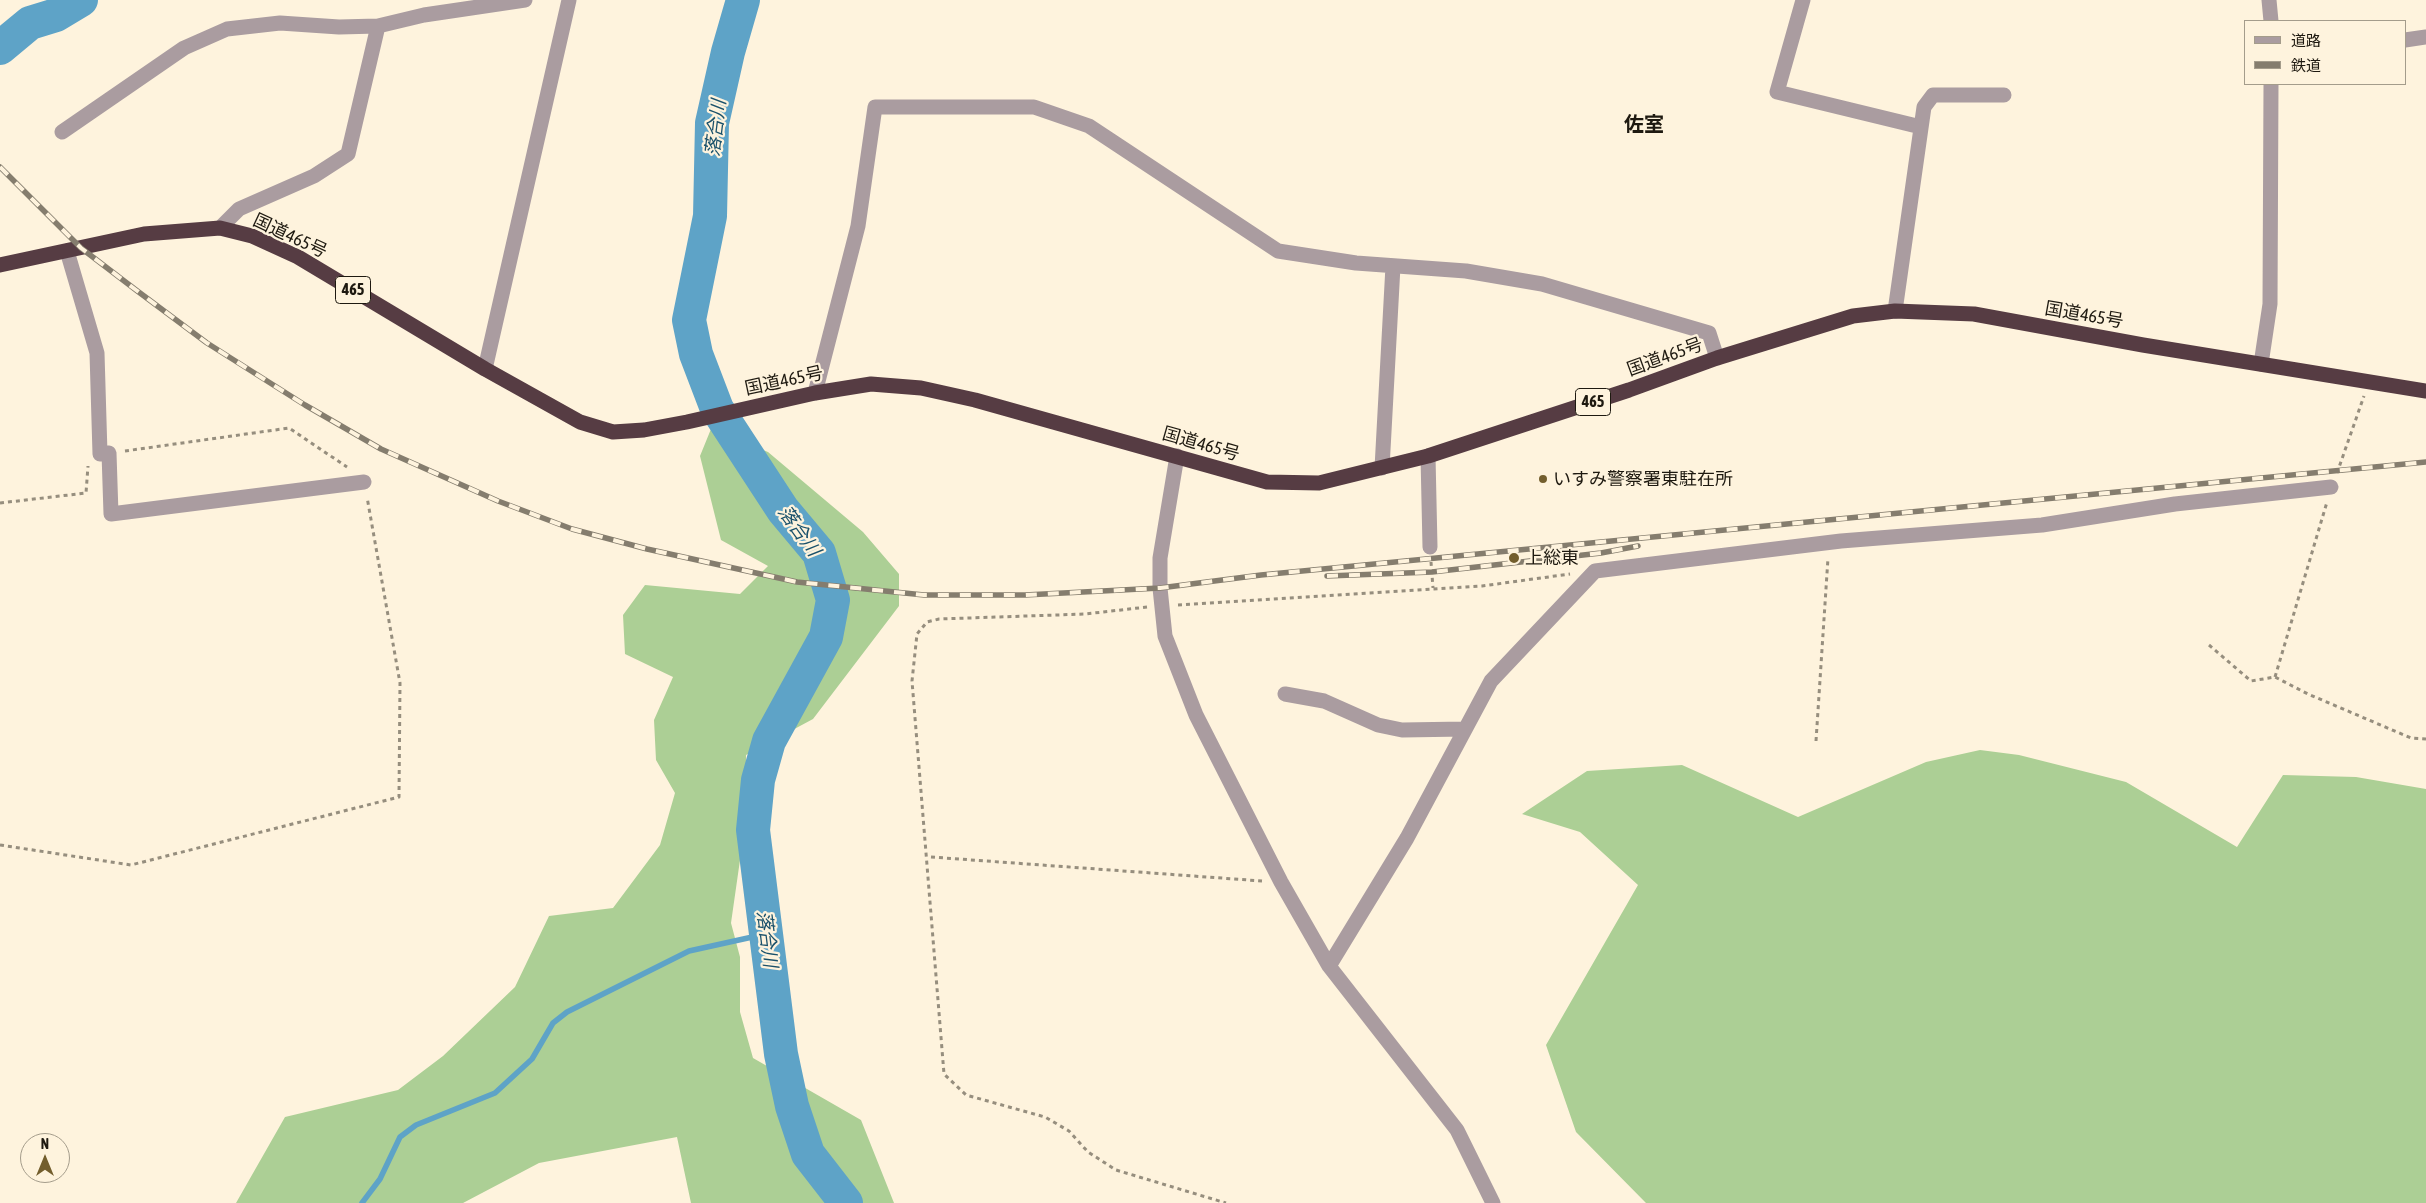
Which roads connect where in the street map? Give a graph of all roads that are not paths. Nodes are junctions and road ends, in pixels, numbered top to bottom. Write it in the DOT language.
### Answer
graph roads {
  1 [pos="525,0"];
  2 [pos="569,0"];
  3 [pos="1803,0"];
  4 [pos="2268,0"];
  5 [pos="2272,20"];
  6 [pos="378,26"];
  7 [pos="2426,37"];
  8 [pos="2406,40"];
  9 [pos="2271,85"];
  10 [pos="2004,95"];
  11 [pos="1921,127"];
  12 [pos="62,132"];
  13 [pos="220,228"];
  14 [pos="67,251"];
  15 [pos="0,264"];
  16 [pos="1393,266"];
  17 [pos="1895,311"];
  18 [pos="1717,358"];
  19 [pos="2261,364"];
  20 [pos="484,369"];
  21 [pos="2426,391"];
  22 [pos="815,393"];
  23 [pos="1177,456"];
  24 [pos="1428,456"];
  25 [pos="1382,468"];
  26 [pos="364,482"];
  27 [pos="2331,487"];
  28 [pos="1430,547"];
  29 [pos="1285,694"];
  30 [pos="1465,729"];
  31 [pos="1329,966"];
  32 [pos="1493,1203"];
  1 -- 6 [label="street"];
  2 -- 20 [label="street"];
  3 -- 11 [label="street"];
  4 -- 5 [label="street"];
  6 -- 12 [label="street"];
  6 -- 13 [label="street"];
  7 -- 8 [label="street"];
  9 -- 19 [label="street"];
  10 -- 11 [label="street"];
  11 -- 17 [label="street"];
  13 -- 14 [label="highway, 国道465号 / 465"];
  13 -- 20 [label="highway, 国道465号 / 465"];
  14 -- 15 [label="highway, 国道465号 / 465"];
  14 -- 26 [label="street"];
  16 -- 18 [label="street"];
  16 -- 22 [label="street"];
  16 -- 25 [label="street"];
  17 -- 18 [label="highway, 国道465号 / 465"];
  17 -- 19 [label="highway, 国道465号 / 465"];
  18 -- 24 [label="highway, 国道465号 / 465"];
  19 -- 21 [label="highway, 国道465号 / 465"];
  20 -- 22 [label="highway, 国道465号 / 465"];
  22 -- 23 [label="highway, 国道465号 / 465"];
  23 -- 25 [label="highway, 国道465号 / 465"];
  23 -- 31 [label="street"];
  24 -- 25 [label="highway, 国道465号 / 465"];
  24 -- 28 [label="street"];
  27 -- 30 [label="street"];
  29 -- 30 [label="street"];
  30 -- 31 [label="street"];
  31 -- 32 [label="street"];
}
